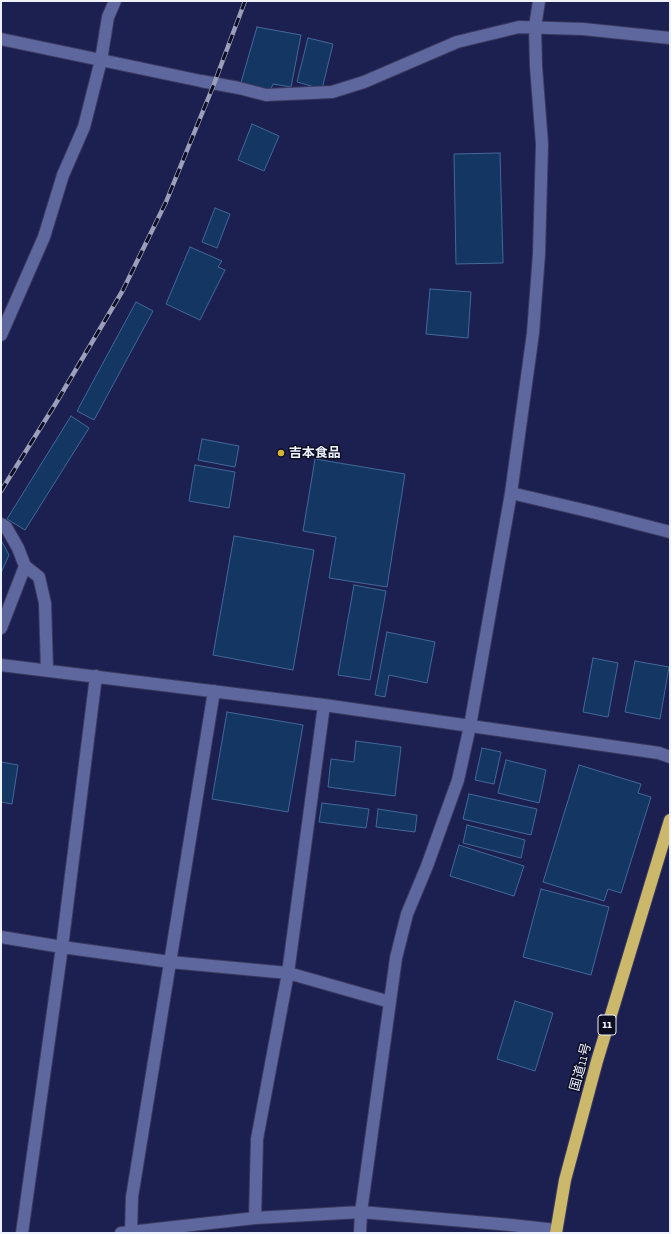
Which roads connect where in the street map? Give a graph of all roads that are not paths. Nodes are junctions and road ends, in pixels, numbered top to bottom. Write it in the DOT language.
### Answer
graph roads {
  1 [pos="116,1"];
  2 [pos="539,1"];
  3 [pos="535,27"];
  4 [pos="670,38"];
  5 [pos="1,39"];
  6 [pos="101,60"];
  7 [pos="1,335"];
  8 [pos="511,493"];
  9 [pos="1,524"];
  10 [pos="670,532"];
  11 [pos="25,566"];
  12 [pos="1,628"];
  13 [pos="1,665"];
  14 [pos="46,670"];
  15 [pos="96,676"];
  16 [pos="214,692"];
  17 [pos="324,705"];
  18 [pos="470,726"];
  19 [pos="670,757"];
  20 [pos="670,820"];
  21 [pos="665,851"];
  22 [pos="1,937"];
  23 [pos="62,948"];
  24 [pos="170,962"];
  25 [pos="288,973"];
  26 [pos="390,1002"];
  27 [pos="361,1212"];
  28 [pos="255,1218"];
  29 [pos="556,1231"];
  30 [pos="22,1233"];
  31 [pos="126,1233"];
  32 [pos="360,1233"];
  1 -- 6 [label="street"];
  2 -- 3 [label="street"];
  3 -- 4 [label="street"];
  3 -- 6 [label="street"];
  3 -- 8 [label="street"];
  5 -- 6 [label="street"];
  6 -- 7 [label="street"];
  8 -- 10 [label="street"];
  8 -- 18 [label="street"];
  9 -- 11 [label="street"];
  11 -- 12 [label="street"];
  11 -- 14 [label="street"];
  13 -- 14 [label="street"];
  14 -- 15 [label="street"];
  15 -- 16 [label="street"];
  15 -- 23 [label="street"];
  16 -- 17 [label="street"];
  16 -- 24 [label="street"];
  17 -- 18 [label="street"];
  17 -- 25 [label="street"];
  18 -- 19 [label="street"];
  18 -- 26 [label="street"];
  20 -- 21 [label="highway, 国道11号 / 11"];
  21 -- 29 [label="highway, 国道11号 / 11"];
  22 -- 23 [label="street"];
  23 -- 24 [label="street"];
  23 -- 30 [label="street"];
  24 -- 25 [label="street"];
  24 -- 31 [label="street"];
  25 -- 26 [label="street"];
  25 -- 28 [label="street"];
  26 -- 27 [label="street"];
  27 -- 28 [label="street"];
  27 -- 29 [label="street"];
  27 -- 32 [label="street"];
  28 -- 31 [label="street"];
}
